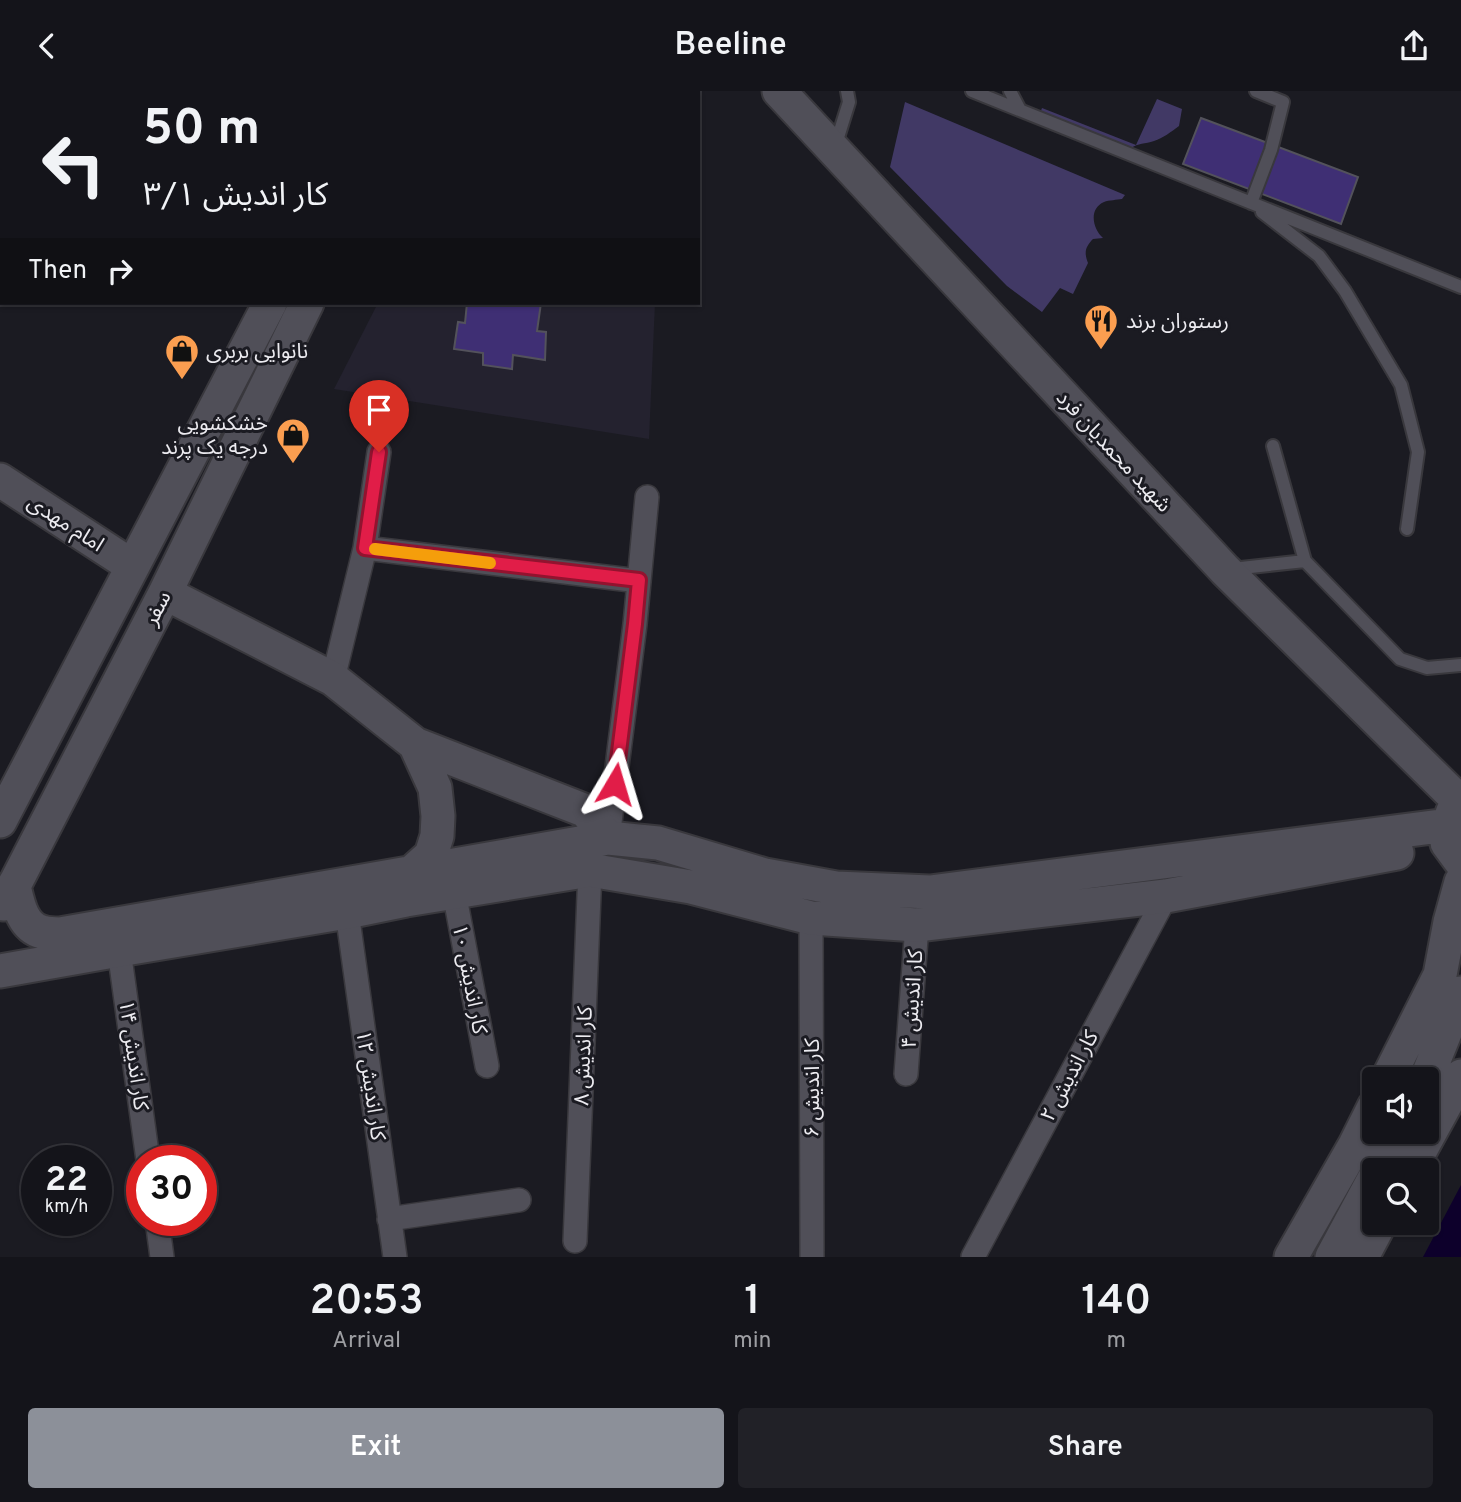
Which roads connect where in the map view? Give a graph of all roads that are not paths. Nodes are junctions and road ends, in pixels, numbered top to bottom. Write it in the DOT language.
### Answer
graph roads {
  1 [pos="779,91"];
  2 [pos="848,91"];
  3 [pos="972,91"];
  4 [pos="1010,91"];
  5 [pos="1256,91"];
  6 [pos="1020,110"];
  7 [pos="834,150"];
  8 [pos="1251,203"];
  9 [pos="1461,287"];
  10 [pos="269,305"];
  11 [pos="306,305"];
  12 [pos="1273,446"];
  13 [pos="379,452"];
  14 [pos="0,480"];
  15 [pos="647,497"];
  16 [pos="1407,529"];
  17 [pos="365,548"];
  18 [pos="1306,561"];
  19 [pos="132,566"];
  20 [pos="1225,570"];
  21 [pos="639,580"];
  22 [pos="165,593"];
  23 [pos="1461,665"];
  24 [pos="333,679"];
  25 [pos="415,744"];
  26 [pos="0,821"];
  27 [pos="1455,826"];
  28 [pos="608,838"];
  29 [pos="590,870"];
  30 [pos="411,873"];
  31 [pos="1461,882"];
  32 [pos="454,892"];
  33 [pos="1166,896"];
  34 [pos="7,897"];
  35 [pos="347,912"];
  36 [pos="811,918"];
  37 [pos="917,925"];
  38 [pos="118,950"];
  39 [pos="0,971"];
  40 [pos="1461,993"];
  41 [pos="487,1066"];
  42 [pos="1394,1067"];
  43 [pos="1431,1067"];
  44 [pos="906,1074"];
  45 [pos="1461,1076"];
  46 [pos="1362,1131"];
  47 [pos="146,1145"];
  48 [pos="1416,1158"];
  49 [pos="519,1200"];
  50 [pos="1362,1201"];
  51 [pos="389,1219"];
  52 [pos="1374,1235"];
  53 [pos="159,1236"];
  54 [pos="576,1241"];
  55 [pos="162,1257"];
  56 [pos="395,1257"];
  57 [pos="812,1257"];
  58 [pos="973,1257"];
  59 [pos="1291,1257"];
  60 [pos="1332,1257"];
  61 [pos="1362,1257"];
  1 -- 7 [label="street, شهید محمدیان فرد"];
  2 -- 7 [label="lane"];
  3 -- 6 [label="lane"];
  4 -- 6 [label="lane"];
  5 -- 8 [label="lane"];
  6 -- 8 [label="lane"];
  7 -- 20 [label="street, شهید محمدیان فرد"];
  8 -- 9 [label="lane"];
  8 -- 16 [label="lane"];
  10 -- 19 [label="street, سفر"];
  11 -- 22 [label="street, سفر"];
  12 -- 18 [label="lane"];
  13 -- 17 [label="street"];
  14 -- 19 [label="street, امام مهدی"];
  15 -- 21 [label="street"];
  17 -- 21 [label="street"];
  17 -- 24 [label="street"];
  18 -- 20 [label="lane"];
  18 -- 23 [label="lane"];
  19 -- 26 [label="street, سفر"];
  20 -- 27 [label="street, شهید محمدیان فرد"];
  21 -- 28 [label="street"];
  22 -- 24 [label="street"];
  22 -- 34 [label="street, سفر"];
  24 -- 25 [label="street"];
  25 -- 28 [label="street"];
  25 -- 30 [label="street"];
  27 -- 28 [label="street"];
  27 -- 33 [label="street"];
  28 -- 30 [label="street"];
  29 -- 32 [label="street"];
  29 -- 36 [label="street"];
  29 -- 54 [label="street, ۸ کار اندیش"];
  30 -- 34 [label="street"];
  31 -- 42 [label="street"];
  32 -- 35 [label="street"];
  32 -- 41 [label="street, ۱۰ کار اندیش"];
  33 -- 37 [label="street"];
  33 -- 58 [label="street, ۲ کار اندیش"];
  35 -- 38 [label="street"];
  35 -- 51 [label="street, ۱۲ کار اندیش"];
  36 -- 37 [label="street"];
  36 -- 57 [label="street, ۶ کار اندیش"];
  37 -- 44 [label="street, ۴ کار اندیش"];
  38 -- 39 [label="street"];
  38 -- 47 [label="street, ۱۴ کار اندیش"];
  40 -- 43 [label="street"];
  45 -- 48 [label="street"];
  46 -- 59 [label="street"];
  49 -- 51 [label="street"];
  50 -- 60 [label="street"];
  51 -- 56 [label="street, ۱۲ کار اندیش"];
  52 -- 61 [label="street"];
  53 -- 55 [label="street"];
}
